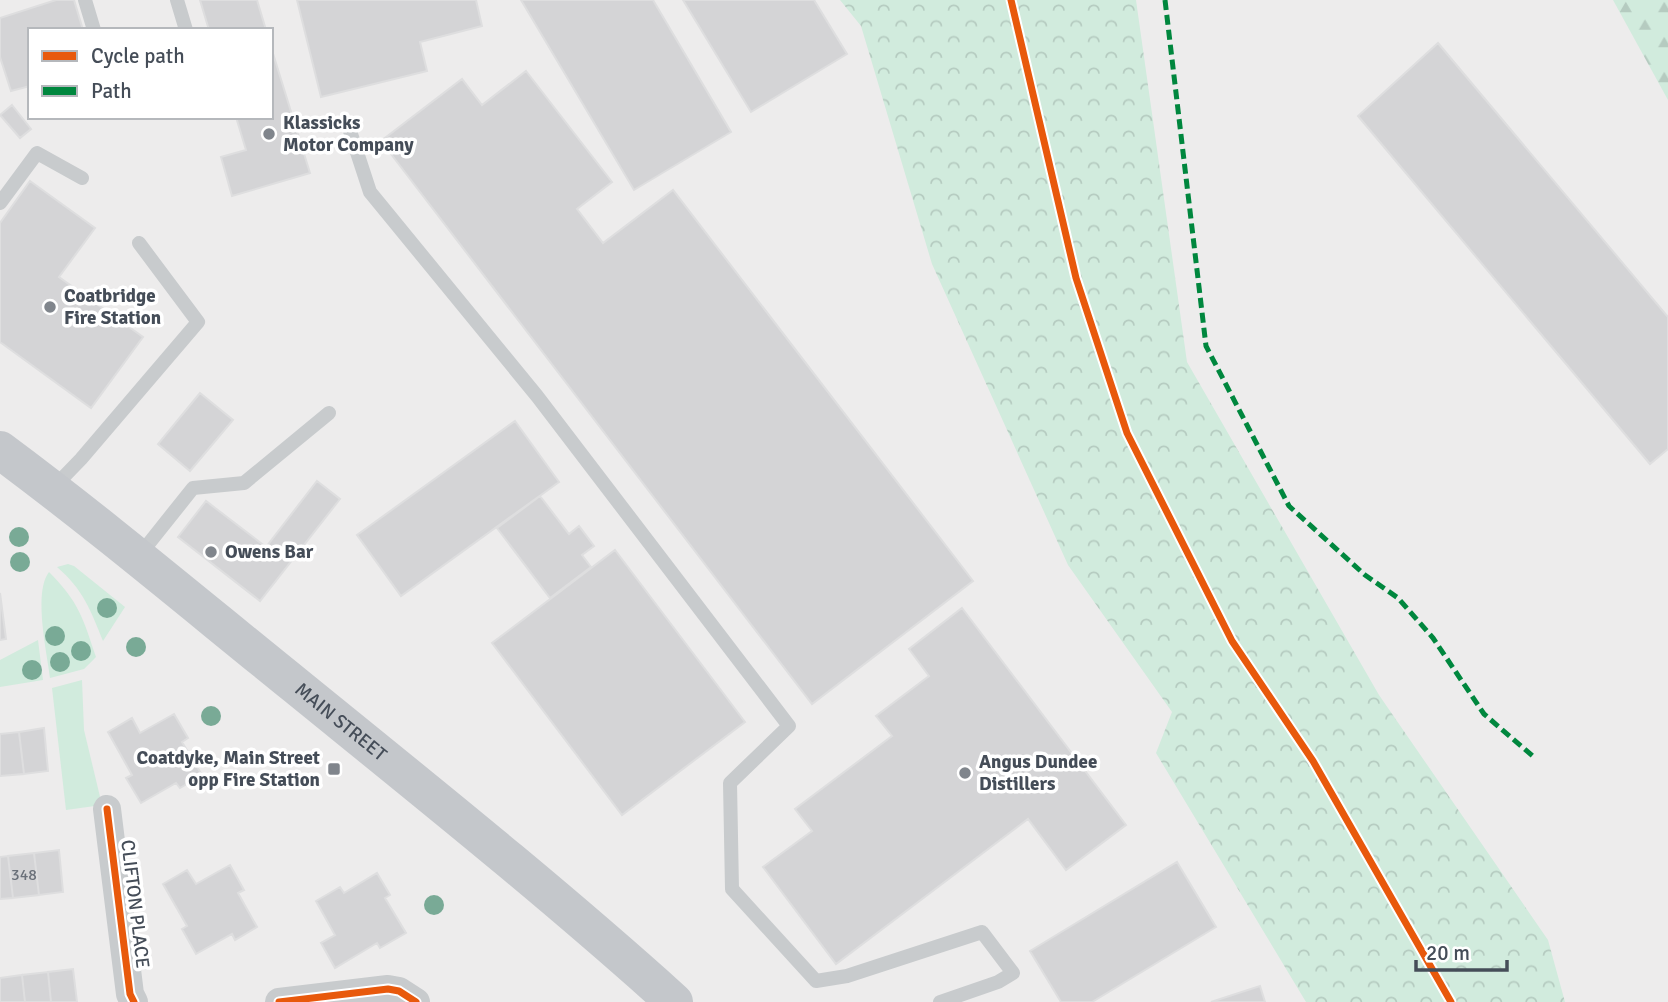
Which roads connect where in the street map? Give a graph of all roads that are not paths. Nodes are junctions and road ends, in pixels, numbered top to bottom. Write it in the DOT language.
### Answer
graph roads {
  1 [pos="85,0"];
  2 [pos="177,0"];
  3 [pos="93,28"];
  4 [pos="185,28"];
  5 [pos="350,131"];
  6 [pos="82,178"];
  7 [pos="0,203"];
  8 [pos="139,243"];
  9 [pos="329,413"];
  10 [pos="0,450"];
  11 [pos="51,490"];
  12 [pos="138,557"];
  13 [pos="107,809"];
  14 [pos="134,1002"];
  15 [pos="279,1002"];
  16 [pos="416,1002"];
  17 [pos="674,1002"];
  18 [pos="940,1002"];
  1 -- 3 [label="lane"];
  2 -- 4 [label="lane"];
  5 -- 18 [label="lane"];
  6 -- 7 [label="lane"];
  8 -- 11 [label="lane"];
  9 -- 12 [label="lane"];
  10 -- 11 [label="main road, MAIN STREET"];
  11 -- 12 [label="main road, MAIN STREET"];
  12 -- 17 [label="main road, MAIN STREET"];
  13 -- 14 [label="street, CLIFTON PLACE"];
  15 -- 16 [label="street"];
}
